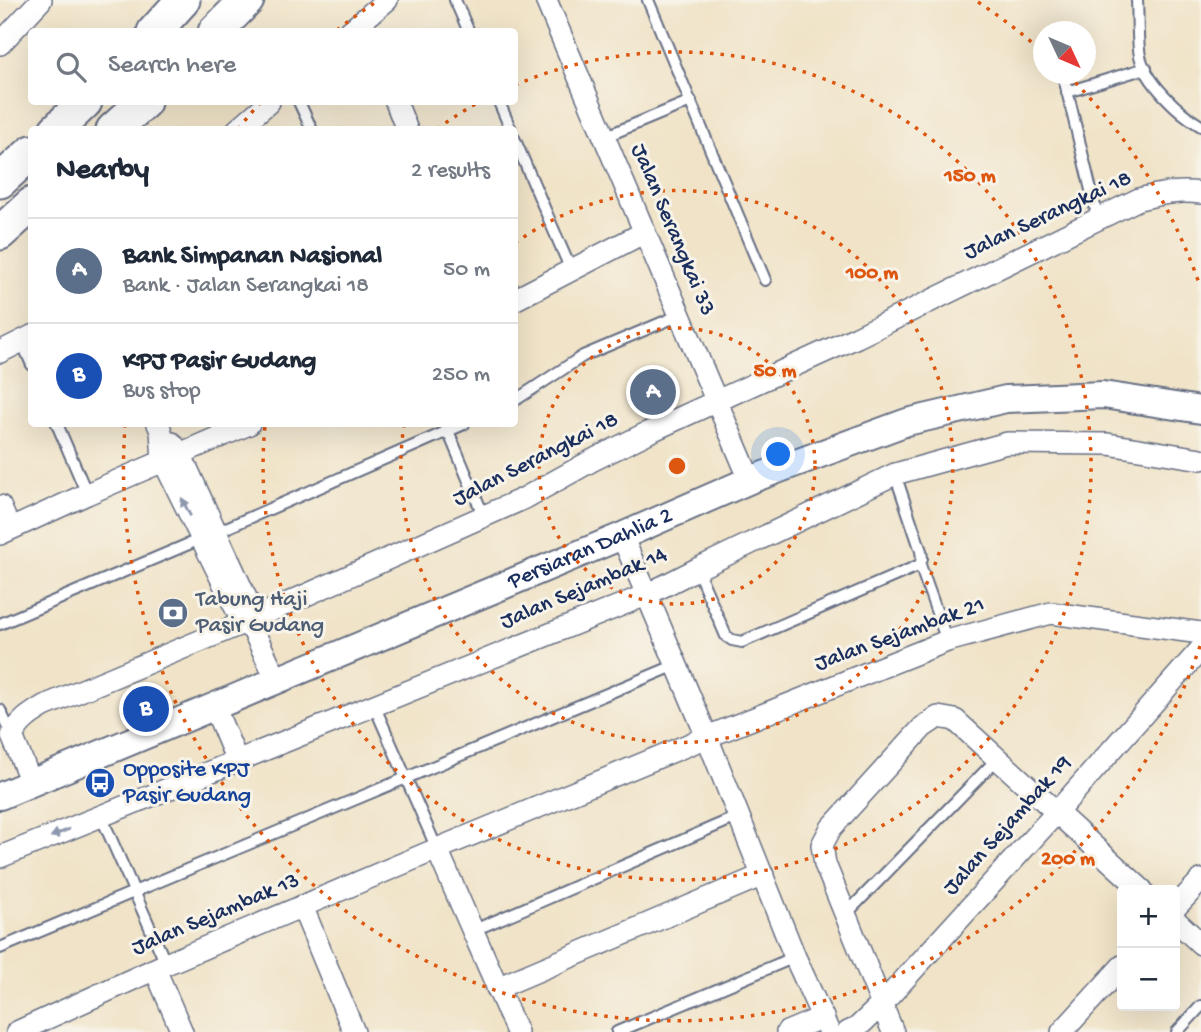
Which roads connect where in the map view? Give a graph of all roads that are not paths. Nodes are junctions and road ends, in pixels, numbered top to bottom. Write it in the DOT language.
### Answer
graph roads {
  1 [pos="41,0"];
  2 [pos="183,0"];
  3 [pos="247,0"];
  4 [pos="387,0"];
  5 [pos="455,0"];
  6 [pos="546,0"];
  7 [pos="648,0"];
  8 [pos="1137,0"];
  9 [pos="158,28"];
  10 [pos="219,28"];
  11 [pos="359,28"];
  12 [pos="467,28"];
  13 [pos="0,44"];
  14 [pos="1146,68"];
  15 [pos="1065,84"];
  16 [pos="1067,92"];
  17 [pos="691,102"];
  18 [pos="82,105"];
  19 [pos="141,105"];
  20 [pos="266,105"];
  21 [pos="300,105"];
  22 [pos="397,105"];
  23 [pos="500,105"];
  24 [pos="60,126"];
  25 [pos="117,126"];
  26 [pos="242,126"];
  27 [pos="310,126"];
  28 [pos="405,126"];
  29 [pos="509,126"];
  30 [pos="1201,126"];
  31 [pos="604,137"];
  32 [pos="518,147"];
  33 [pos="28,156"];
  34 [pos="0,181"];
  35 [pos="1201,193"];
  36 [pos="28,208"];
  37 [pos="1098,219"];
  38 [pos="645,232"];
  39 [pos="0,233"];
  40 [pos="571,270"];
  41 [pos="765,280"];
  42 [pos="518,298"];
  43 [pos="680,315"];
  44 [pos="27,339"];
  45 [pos="0,352"];
  46 [pos="518,398"];
  47 [pos="716,401"];
  48 [pos="1201,410"];
  49 [pos="58,427"];
  50 [pos="159,427"];
  51 [pos="239,427"];
  52 [pos="447,427"];
  53 [pos="172,456"];
  54 [pos="1201,459"];
  55 [pos="895,474"];
  56 [pos="750,480"];
  57 [pos="87,494"];
  58 [pos="0,506"];
  59 [pos="484,517"];
  60 [pos="5,531"];
  61 [pos="209,535"];
  62 [pos="622,536"];
  63 [pos="920,565"];
  64 [pos="696,569"];
  65 [pos="646,594"];
  66 [pos="0,624"];
  67 [pos="251,624"];
  68 [pos="1201,633"];
  69 [pos="947,641"];
  70 [pos="1201,649"];
  71 [pos="676,665"];
  72 [pos="277,680"];
  73 [pos="374,705"];
  74 [pos="214,706"];
  75 [pos="0,710"];
  76 [pos="12,736"];
  77 [pos="707,737"];
  78 [pos="997,759"];
  79 [pos="237,761"];
  80 [pos="406,778"];
  81 [pos="31,782"];
  82 [pos="0,796"];
  83 [pos="1056,813"];
  84 [pos="101,816"];
  85 [pos="739,816"];
  86 [pos="437,849"];
  87 [pos="0,857"];
  88 [pos="763,875"];
  89 [pos="1201,880"];
  90 [pos="1136,885"];
  91 [pos="135,892"];
  92 [pos="1180,903"];
  93 [pos="302,906"];
  94 [pos="846,914"];
  95 [pos="1180,925"];
  96 [pos="472,931"];
  97 [pos="1201,944"];
  98 [pos="0,948"];
  99 [pos="795,957"];
  100 [pos="160,967"];
  101 [pos="1117,971"];
  102 [pos="497,988"];
  103 [pos="882,1004"];
  104 [pos="1201,1006"];
  105 [pos="826,1025"];
  106 [pos="19,1032"];
  107 [pos="182,1032"];
  108 [pos="354,1032"];
  109 [pos="517,1032"];
  110 [pos="617,1032"];
  111 [pos="787,1032"];
  112 [pos="848,1032"];
  113 [pos="893,1032"];
  114 [pos="1062,1032"];
  115 [pos="1177,1032"];
  1 -- 13 [label="street"];
  2 -- 9 [label="main road"];
  3 -- 10 [label="main road"];
  4 -- 11 [label="street"];
  5 -- 12 [label="lane"];
  6 -- 31 [label="street, Jalan Serangkai 33"];
  7 -- 17 [label="lane"];
  8 -- 14 [label="lane"];
  14 -- 16 [label="lane"];
  14 -- 30 [label="lane"];
  15 -- 16 [label="lane"];
  16 -- 37 [label="lane"];
  17 -- 31 [label="lane"];
  17 -- 41 [label="lane"];
  18 -- 24 [label="main road"];
  19 -- 25 [label="main road"];
  20 -- 26 [label="street"];
  21 -- 27 [label="lane"];
  22 -- 28 [label="street"];
  23 -- 29 [label="lane"];
  31 -- 38 [label="street, Jalan Serangkai 33"];
  32 -- 40 [label="lane"];
  33 -- 34 [label="main road"];
  35 -- 37 [label="street, Jalan Serangkai 18"];
  36 -- 39 [label="main road"];
  37 -- 47 [label="street, Jalan Serangkai 18"];
  38 -- 40 [label="street"];
  38 -- 43 [label="street, Jalan Serangkai 33"];
  40 -- 42 [label="street"];
  43 -- 46 [label="lane"];
  43 -- 47 [label="street, Jalan Serangkai 33"];
  44 -- 45 [label="street"];
  47 -- 56 [label="street, Jalan Serangkai 33"];
  47 -- 59 [label="street, Jalan Serangkai 18"];
  48 -- 56 [label="street, Persiaran Dahlia 2"];
  49 -- 57 [label="lane"];
  50 -- 53 [label="street"];
  51 -- 53 [label="street"];
  52 -- 59 [label="lane"];
  52 -- 61 [label="lane"];
  53 -- 57 [label="street"];
  53 -- 61 [label="street"];
  54 -- 55 [label="street, Jalan Sejambak 14"];
  55 -- 63 [label="lane"];
  55 -- 64 [label="street, Jalan Sejambak 14"];
  56 -- 62 [label="street, Persiaran Dahlia 2"];
  57 -- 60 [label="street"];
  58 -- 60 [label="street"];
  59 -- 67 [label="street, Jalan Serangkai 18"];
  61 -- 66 [label="lane"];
  61 -- 67 [label="street"];
  62 -- 65 [label="street"];
  62 -- 72 [label="street, Persiaran Dahlia 2"];
  63 -- 64 [label="lane"];
  63 -- 69 [label="lane"];
  64 -- 65 [label="street, Jalan Sejambak 14"];
  65 -- 71 [label="street"];
  65 -- 73 [label="street, Jalan Sejambak 14"];
  67 -- 72 [label="street"];
  67 -- 76 [label="street, Jalan Serangkai 18"];
  68 -- 69 [label="street, Jalan Sejambak 21"];
  69 -- 77 [label="street, Jalan Sejambak 21"];
  70 -- 83 [label="street, Jalan Sejambak 19"];
  71 -- 77 [label="street"];
  71 -- 80 [label="lane"];
  72 -- 74 [label="street, Persiaran Dahlia 2"];
  73 -- 79 [label="street, Jalan Sejambak 14"];
  73 -- 80 [label="lane"];
  74 -- 79 [label="street"];
  74 -- 81 [label="street, Persiaran Dahlia 2"];
  75 -- 76 [label="lane"];
  76 -- 81 [label="street"];
  77 -- 85 [label="street"];
  77 -- 86 [label="street, Jalan Sejambak 13"];
  78 -- 83 [label="street"];
  78 -- 94 [label="lane"];
  78 -- 94 [label="street"];
  79 -- 84 [label="street, Jalan Sejambak 14"];
  80 -- 86 [label="lane"];
  80 -- 91 [label="lane"];
  81 -- 82 [label="street, Persiaran Dahlia 2"];
  83 -- 90 [label="street"];
  83 -- 103 [label="street, Jalan Sejambak 19"];
  84 -- 87 [label="street, Jalan Sejambak 14, one-way"];
  84 -- 91 [label="lane"];
  85 -- 88 [label="street"];
  85 -- 96 [label="lane"];
  86 -- 93 [label="street, Jalan Sejambak 13"];
  86 -- 96 [label="street"];
  88 -- 99 [label="street"];
  88 -- 102 [label="street"];
  89 -- 92 [label="street"];
  91 -- 98 [label="lane"];
  91 -- 100 [label="lane"];
  93 -- 100 [label="street, Jalan Sejambak 13"];
  93 -- 108 [label="street"];
  94 -- 103 [label="street"];
  95 -- 97 [label="street"];
  96 -- 102 [label="street"];
  99 -- 105 [label="street"];
  99 -- 110 [label="lane"];
  100 -- 106 [label="street, Jalan Sejambak 13"];
  100 -- 107 [label="street"];
  101 -- 114 [label="street"];
  102 -- 109 [label="street"];
  103 -- 112 [label="street, Jalan Sejambak 19"];
  103 -- 113 [label="street"];
  104 -- 115 [label="lane"];
  105 -- 111 [label="street"];
}
